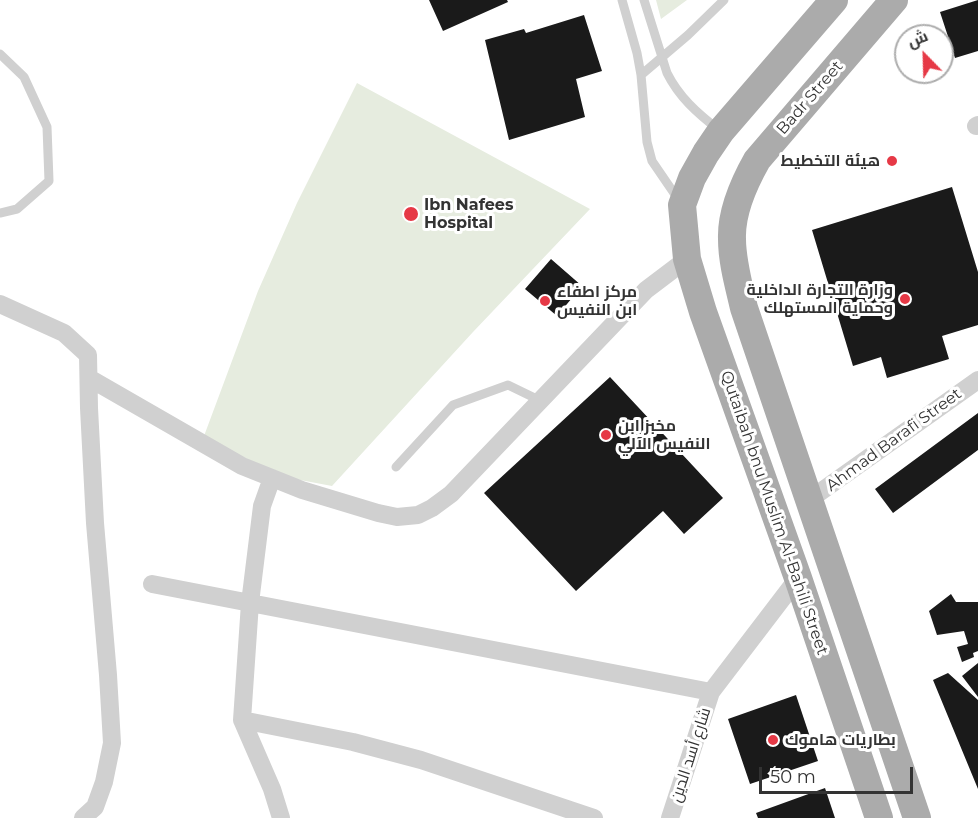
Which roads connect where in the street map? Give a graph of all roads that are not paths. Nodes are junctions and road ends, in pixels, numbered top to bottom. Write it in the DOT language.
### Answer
graph roads {
  1 [pos="622,0"];
  2 [pos="644,0"];
  3 [pos="724,0"];
  4 [pos="834,0"];
  5 [pos="894,0"];
  6 [pos="0,54"];
  7 [pos="662,58"];
  8 [pos="641,75"];
  9 [pos="721,131"];
  10 [pos="757,160"];
  11 [pos="682,205"];
  12 [pos="0,213"];
  13 [pos="732,238"];
  14 [pos="687,259"];
  15 [pos="0,304"];
  16 [pos="88,378"];
  17 [pos="978,380"];
  18 [pos="541,401"];
  19 [pos="396,466"];
  20 [pos="272,478"];
  21 [pos="809,500"];
  22 [pos="798,578"];
  23 [pos="152,584"];
  24 [pos="250,603"];
  25 [pos="711,692"];
  26 [pos="242,720"];
  27 [pos="96,814"];
  28 [pos="281,818"];
  29 [pos="594,818"];
  30 [pos="670,818"];
  31 [pos="879,818"];
  32 [pos="917,818"];
  1 -- 8 [label="lane"];
  2 -- 7 [label="lane"];
  3 -- 7 [label="lane"];
  4 -- 9 [label="main road"];
  5 -- 10 [label="main road, Badr Street"];
  6 -- 12 [label="lane"];
  7 -- 8 [label="lane"];
  7 -- 9 [label="lane"];
  8 -- 11 [label="lane"];
  9 -- 10 [label="main road"];
  9 -- 11 [label="main road"];
  10 -- 13 [label="main road, Badr Street"];
  11 -- 13 [label="main road"];
  11 -- 14 [label="main road, Qutaibah bnu Muslim Al-Bahili Street"];
  13 -- 21 [label="main road"];
  14 -- 18 [label="street"];
  14 -- 22 [label="main road, Qutaibah bnu Muslim Al-Bahili Street"];
  15 -- 16 [label="street"];
  16 -- 20 [label="street"];
  16 -- 27 [label="street"];
  17 -- 21 [label="street, Ahmad Barafi Street"];
  18 -- 19 [label="lane"];
  18 -- 20 [label="street"];
  20 -- 24 [label="street"];
  21 -- 32 [label="main road"];
  22 -- 25 [label="street, شارع أسد الدين"];
  22 -- 31 [label="main road, Qutaibah bnu Muslim Al-Bahili Street"];
  23 -- 24 [label="street"];
  24 -- 25 [label="street"];
  24 -- 26 [label="street"];
  25 -- 30 [label="street, شارع أسد الدين"];
  26 -- 28 [label="street"];
  26 -- 29 [label="street"];
}
